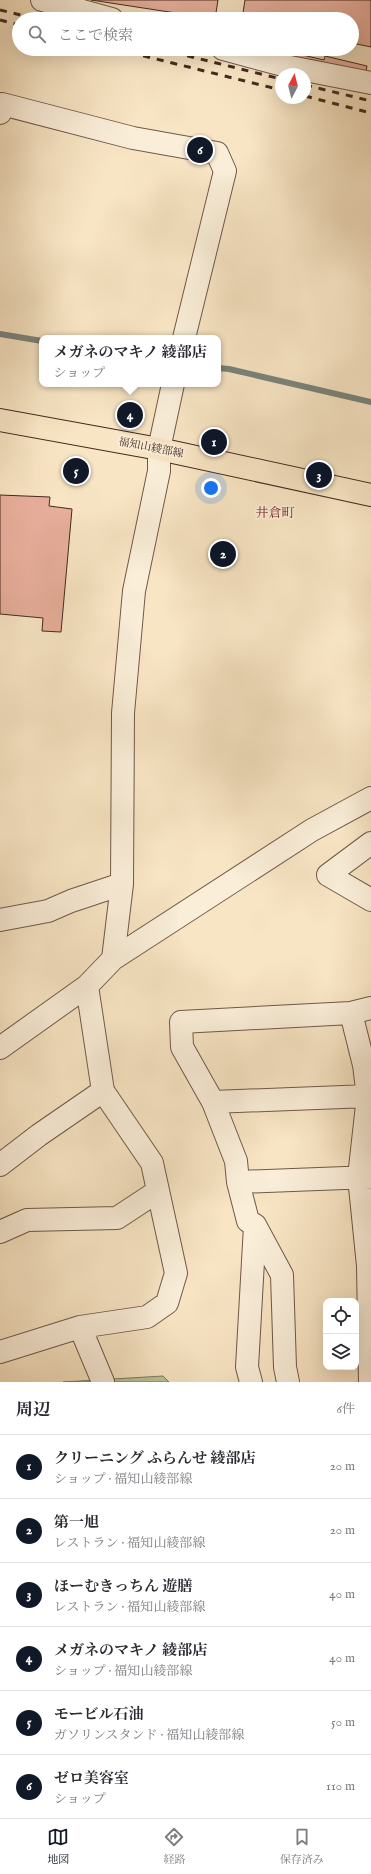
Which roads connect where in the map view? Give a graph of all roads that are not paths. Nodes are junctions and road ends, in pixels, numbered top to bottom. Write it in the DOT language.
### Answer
graph roads {
  1 [pos="42,0"];
  2 [pos="86,12"];
  3 [pos="249,56"];
  4 [pos="371,83"];
  5 [pos="0,113"];
  6 [pos="185,335"];
  7 [pos="172,387"];
  8 [pos="0,420"];
  9 [pos="159,449"];
  10 [pos="371,496"];
  11 [pos="371,798"];
  12 [pos="371,843"];
  13 [pos="122,884"];
  14 [pos="371,900"];
  15 [pos="0,920"];
  16 [pos="113,959"];
  17 [pos="87,986"];
  18 [pos="361,1011"];
  19 [pos="0,1048"];
  20 [pos="103,1091"];
  21 [pos="368,1096"];
  22 [pos="213,1102"];
  23 [pos="0,1165"];
  24 [pos="365,1177"];
  25 [pos="238,1182"];
  26 [pos="158,1191"];
  27 [pos="256,1225"];
  28 [pos="0,1232"];
  29 [pos="370,1266"];
  30 [pos="80,1327"];
  31 [pos="0,1352"];
  32 [pos="370,1353"];
  33 [pos="102,1382"];
  34 [pos="251,1382"];
  35 [pos="288,1382"];
  36 [pos="370,1382"];
  1 -- 2 [label="street"];
  3 -- 4 [label="street"];
  5 -- 6 [label="street"];
  7 -- 9 [label="street"];
  8 -- 9 [label="main road, 福知山綾部線"];
  9 -- 10 [label="main road, 福知山綾部線"];
  9 -- 13 [label="street"];
  11 -- 16 [label="street"];
  12 -- 14 [label="street"];
  13 -- 15 [label="street"];
  13 -- 16 [label="street"];
  16 -- 17 [label="street"];
  17 -- 19 [label="street"];
  17 -- 20 [label="street"];
  18 -- 21 [label="street"];
  18 -- 22 [label="street"];
  20 -- 23 [label="street"];
  20 -- 26 [label="street"];
  21 -- 22 [label="street"];
  21 -- 24 [label="street"];
  22 -- 25 [label="street"];
  24 -- 25 [label="street"];
  24 -- 29 [label="street"];
  25 -- 27 [label="street"];
  26 -- 28 [label="street"];
  26 -- 30 [label="street"];
  27 -- 34 [label="street"];
  27 -- 35 [label="street"];
  29 -- 32 [label="street"];
  30 -- 31 [label="street"];
  30 -- 33 [label="street"];
  32 -- 36 [label="street"];
}
